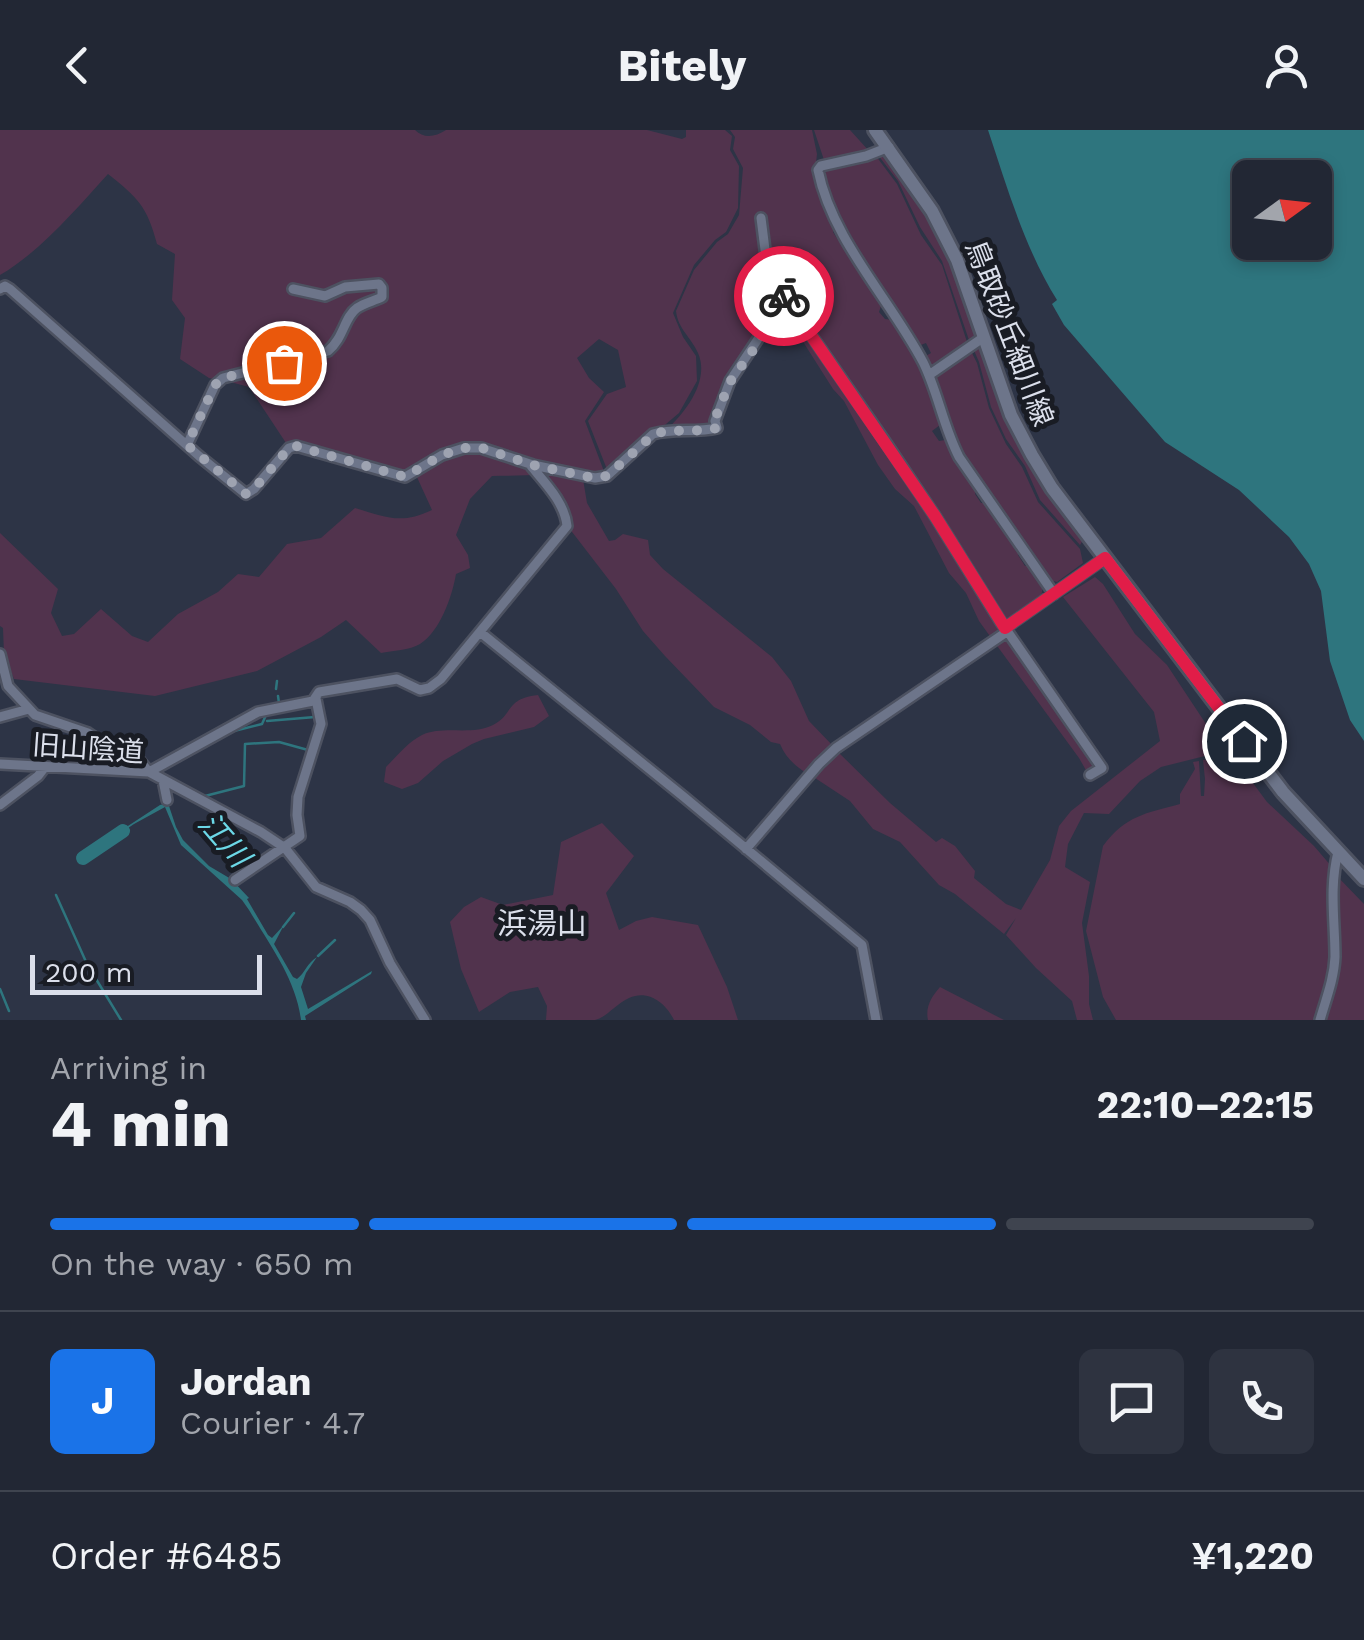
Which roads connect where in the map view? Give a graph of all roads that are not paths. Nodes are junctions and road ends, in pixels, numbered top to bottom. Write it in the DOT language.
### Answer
graph roads {
  1 [pos="875,130"];
  2 [pos="888,148"];
  3 [pos="761,218"];
  4 [pos="768,273"];
  5 [pos="293,288"];
  6 [pos="0,289"];
  7 [pos="984,337"];
  8 [pos="928,376"];
  9 [pos="187,445"];
  10 [pos="530,464"];
  11 [pos="1105,558"];
  12 [pos="1054,594"];
  13 [pos="1007,630"];
  14 [pos="480,632"];
  15 [pos="0,654"];
  16 [pos="316,699"];
  17 [pos="29,709"];
  18 [pos="0,717"];
  19 [pos="0,764"];
  20 [pos="45,766"];
  21 [pos="149,772"];
  22 [pos="1090,775"];
  23 [pos="164,780"];
  24 [pos="167,800"];
  25 [pos="0,805"];
  26 [pos="286,848"];
  27 [pos="746,849"];
  28 [pos="1338,852"];
  29 [pos="1364,879"];
  30 [pos="235,880"];
  31 [pos="425,1020"];
  32 [pos="876,1020"];
  33 [pos="1320,1020"];
  1 -- 2 [label="main road, 鳥取砂丘細川線"];
  2 -- 7 [label="main road, 鳥取砂丘細川線"];
  2 -- 8 [label="street"];
  3 -- 4 [label="street"];
  4 -- 10 [label="street"];
  4 -- 13 [label="street"];
  5 -- 9 [label="street"];
  6 -- 9 [label="street"];
  7 -- 8 [label="street"];
  7 -- 11 [label="main road, 鳥取砂丘細川線"];
  8 -- 12 [label="street"];
  9 -- 10 [label="street"];
  10 -- 14 [label="street"];
  11 -- 12 [label="street"];
  11 -- 28 [label="main road, 鳥取砂丘細川線"];
  12 -- 13 [label="street"];
  13 -- 22 [label="street"];
  13 -- 27 [label="street"];
  14 -- 16 [label="street"];
  14 -- 27 [label="street"];
  15 -- 17 [label="street"];
  16 -- 21 [label="street"];
  16 -- 26 [label="street"];
  17 -- 18 [label="street"];
  17 -- 21 [label="street"];
  19 -- 20 [label="street, 旧山陰道"];
  20 -- 21 [label="street, 旧山陰道"];
  20 -- 25 [label="street"];
  21 -- 23 [label="street, 旧山陰道"];
  23 -- 24 [label="street"];
  23 -- 26 [label="street, 旧山陰道"];
  26 -- 30 [label="street"];
  26 -- 31 [label="street, 旧山陰道"];
  27 -- 32 [label="street"];
  28 -- 29 [label="main road, 鳥取砂丘細川線"];
  28 -- 33 [label="street"];
}
